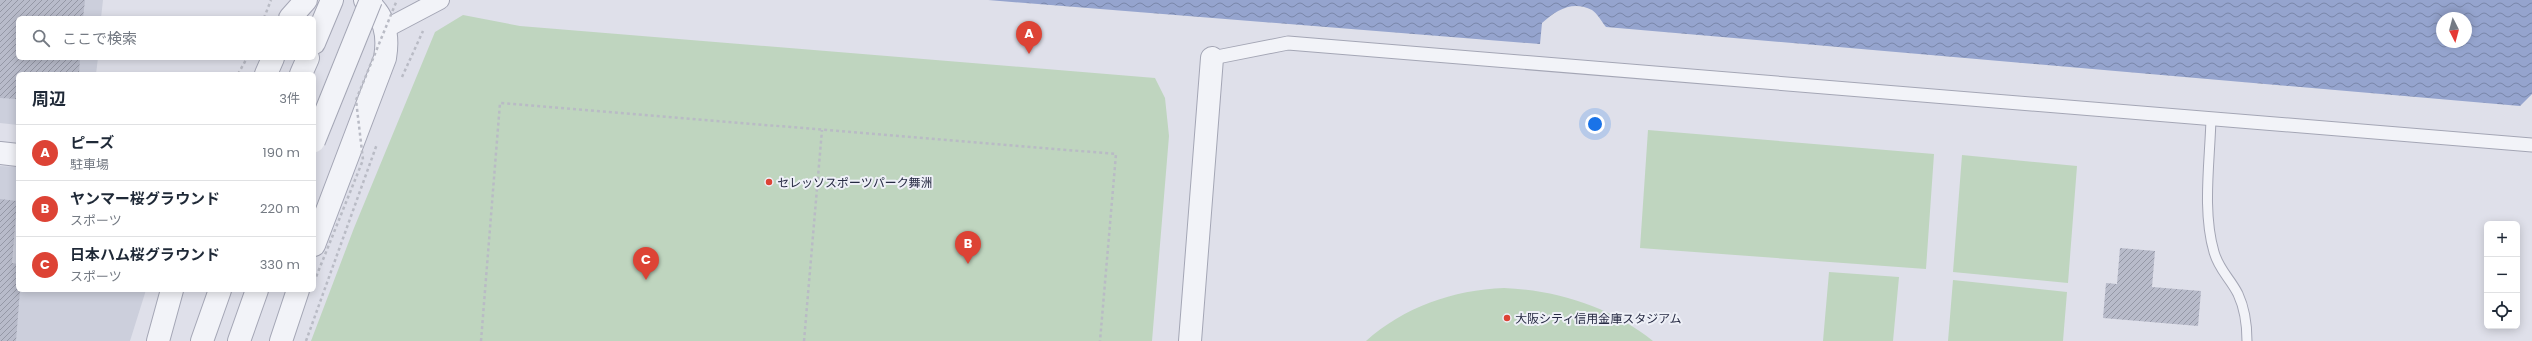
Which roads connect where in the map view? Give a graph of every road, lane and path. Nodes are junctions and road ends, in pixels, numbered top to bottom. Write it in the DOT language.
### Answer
graph roads {
  1 [pos="271,0"];
  2 [pos="306,0"];
  3 [pos="332,0"];
  4 [pos="365,0"];
  5 [pos="371,0"];
  6 [pos="397,0"];
  7 [pos="440,0"];
  8 [pos="265,16"];
  9 [pos="292,16"];
  10 [pos="424,28"];
  11 [pos="385,29"];
  12 [pos="316,38"];
  13 [pos="1212,58"];
  14 [pos="246,60"];
  15 [pos="272,60"];
  16 [pos="307,60"];
  17 [pos="239,72"];
  18 [pos="267,72"];
  19 [pos="302,72"];
  20 [pos="401,78"];
  21 [pos="2211,118"];
  22 [pos="822,130"];
  23 [pos="316,136"];
  24 [pos="379,137"];
  25 [pos="2532,145"];
  26 [pos="0,153"];
  27 [pos="16,155"];
  28 [pos="316,241"];
  29 [pos="316,277"];
  30 [pos="171,292"];
  31 [pos="219,292"];
  32 [pos="256,292"];
  33 [pos="297,292"];
  34 [pos="158,341"];
  35 [pos="202,341"];
  36 [pos="239,341"];
  37 [pos="280,341"];
  38 [pos="306,341"];
  39 [pos="481,341"];
  40 [pos="804,341"];
  41 [pos="1100,341"];
  42 [pos="1190,341"];
  43 [pos="2247,341"];
  1 -- 8 [label="path"];
  2 -- 9 [label="street"];
  3 -- 12 [label="street"];
  4 -- 11 [label="street"];
  5 -- 23 [label="street, bridge"];
  6 -- 29 [label="path, bridge"];
  7 -- 11 [label="street"];
  10 -- 20 [label="path"];
  11 -- 28 [label="street"];
  13 -- 21 [label="street"];
  13 -- 42 [label="street"];
  14 -- 17 [label="path"];
  15 -- 18 [label="street"];
  16 -- 19 [label="street"];
  21 -- 25 [label="street"];
  21 -- 43 [label="lane"];
  22 -- 39 [label="path"];
  22 -- 40 [label="path"];
  22 -- 41 [label="path"];
  24 -- 38 [label="path"];
  26 -- 27 [label="street"];
  30 -- 34 [label="street"];
  31 -- 35 [label="street"];
  32 -- 36 [label="street"];
  33 -- 37 [label="street"];
}
